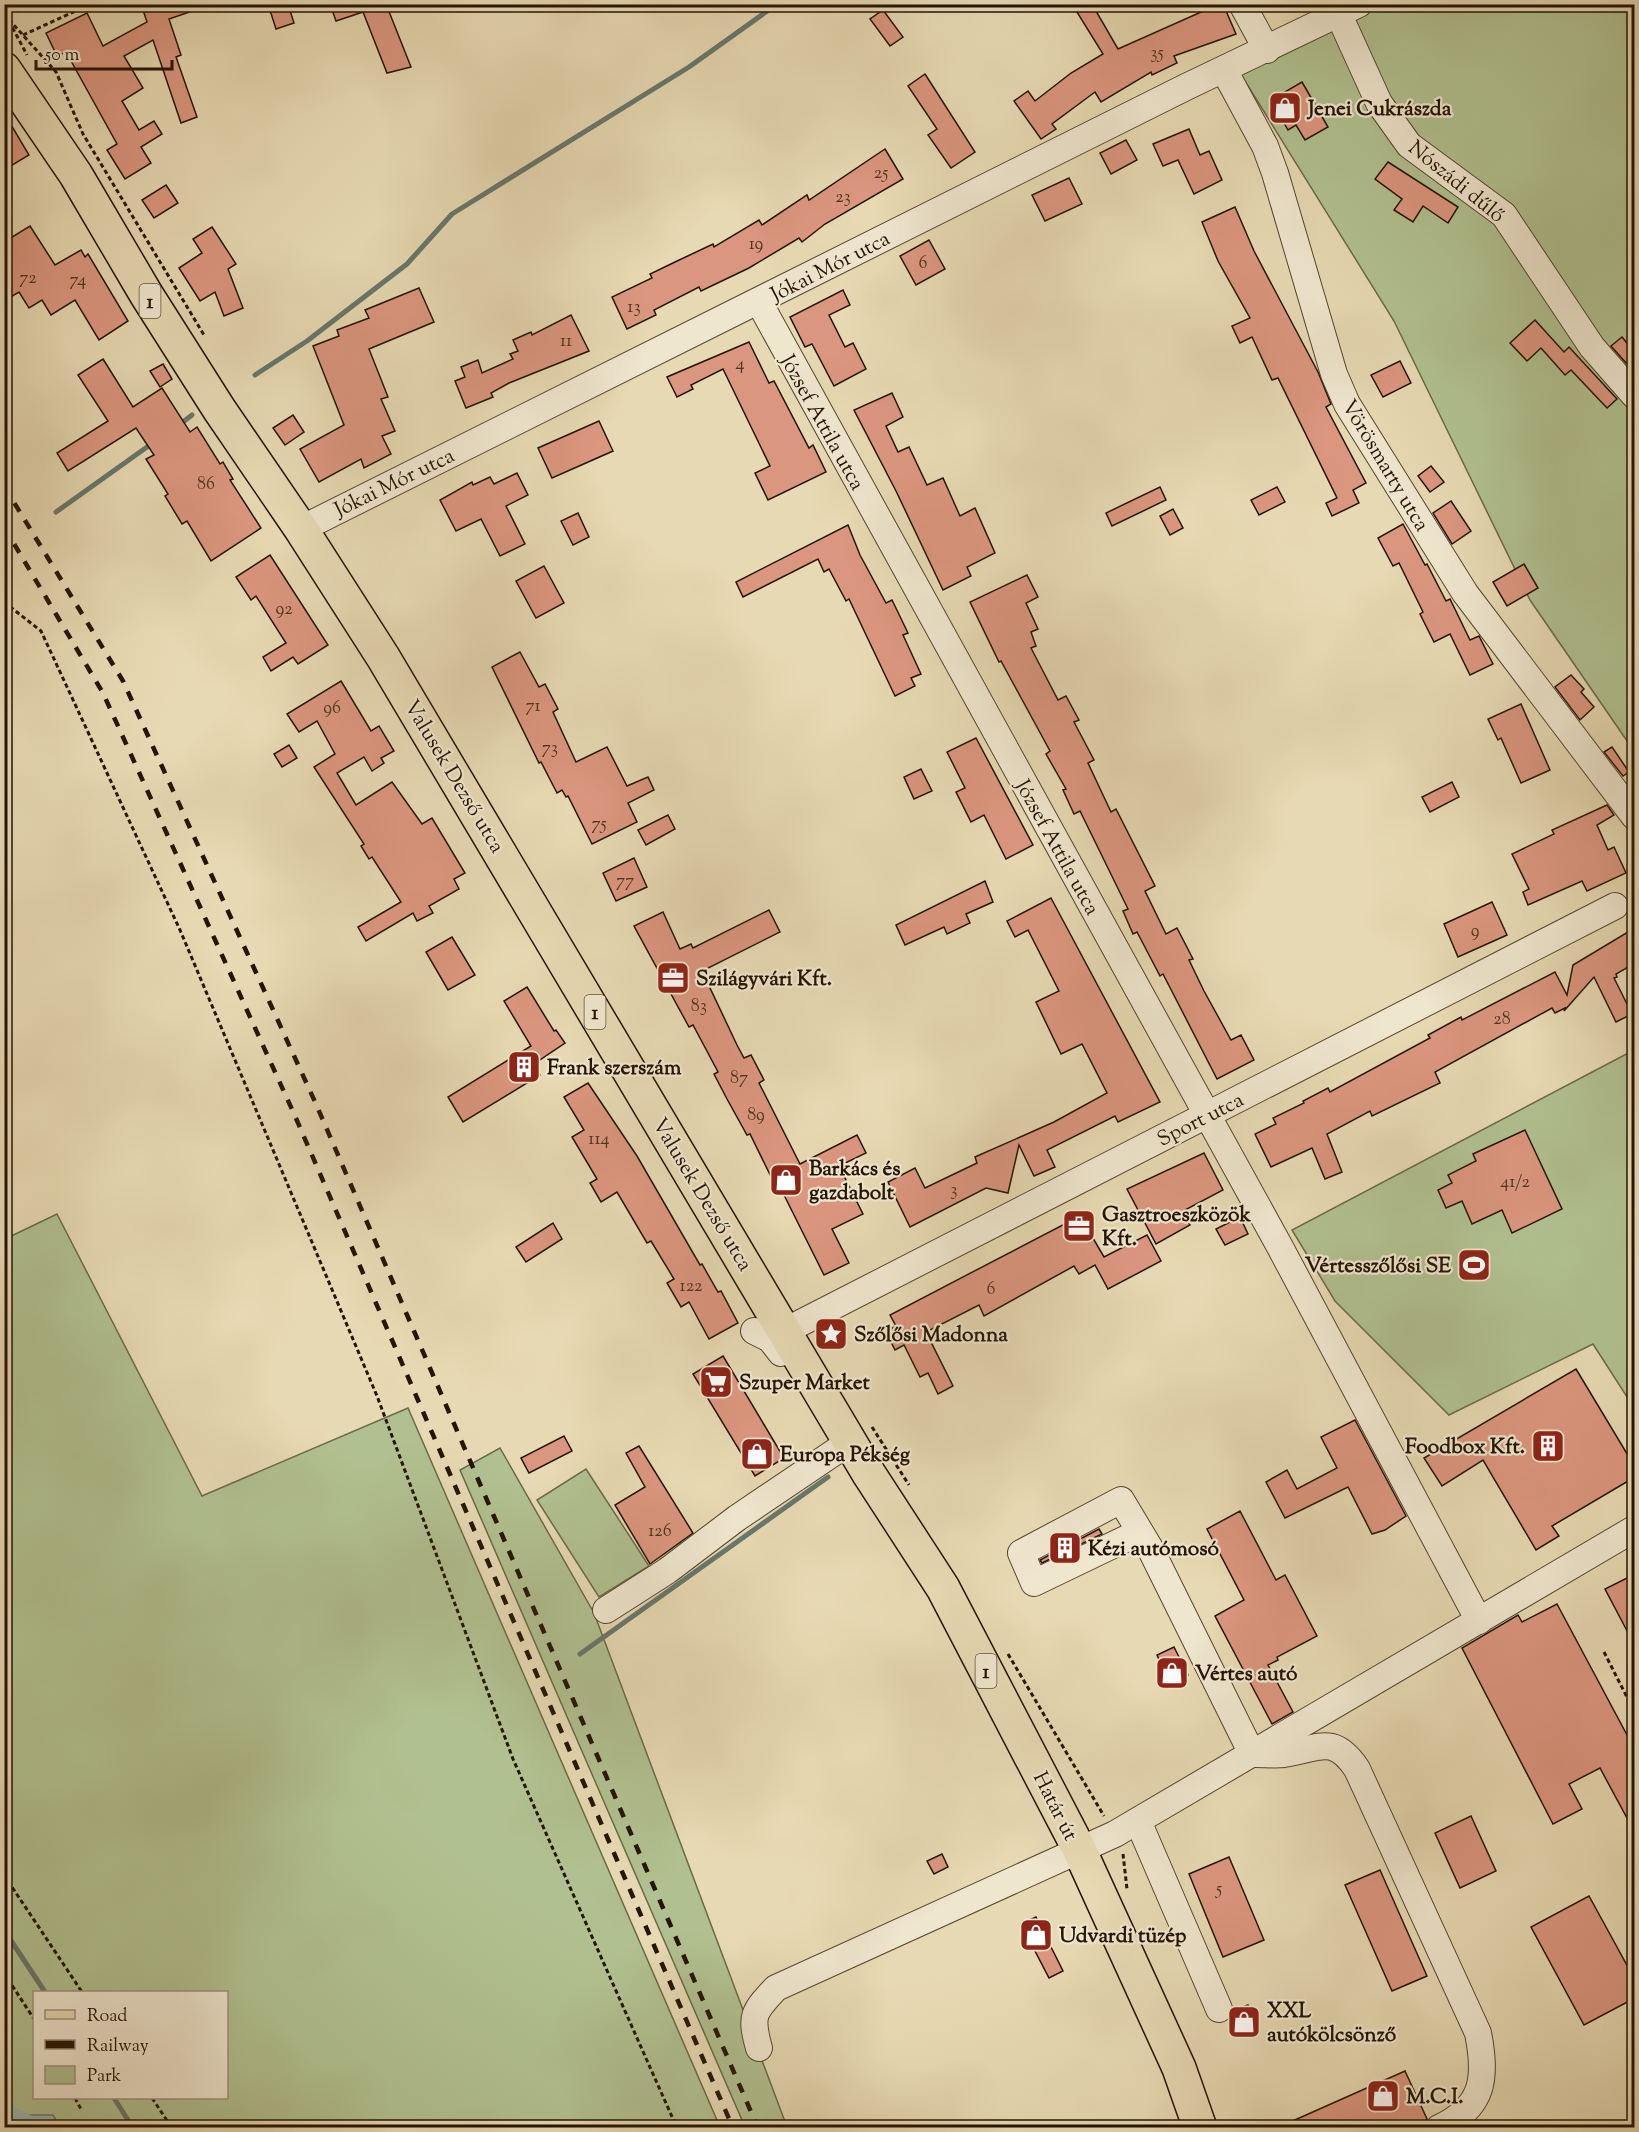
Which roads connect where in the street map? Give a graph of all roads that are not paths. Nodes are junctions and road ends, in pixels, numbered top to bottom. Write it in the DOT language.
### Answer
graph roads {
  1 [pos="1242,4"];
  2 [pos="1349,10"];
  3 [pos="1267,50"];
  4 [pos="4,69"];
  5 [pos="1224,70"];
  6 [pos="759,302"];
  7 [pos="1635,395"];
  8 [pos="301,529"];
  9 [pos="1635,816"];
  10 [pos="1615,906"];
  11 [pos="1207,1116"];
  12 [pos="773,1338"];
  13 [pos="851,1441"];
  14 [pos="884,1497"];
  15 [pos="1635,1529"];
  16 [pos="1140,1532"];
  17 [pos="606,1610"];
  18 [pos="1479,1621"];
  19 [pos="1252,1754"];
  20 [pos="1138,1821"];
  21 [pos="1079,1850"];
  22 [pos="1219,2009"];
  23 [pos="759,2048"];
  24 [pos="1200,2127"];
  25 [pos="1439,2127"];
  1 -- 3 [label="street"];
  2 -- 3 [label="street, Jókai Mór utca"];
  2 -- 7 [label="street, Nószádi dűlő"];
  3 -- 5 [label="street, Jókai Mór utca"];
  4 -- 8 [label="main road, Valusek Dezső utca / 1"];
  5 -- 6 [label="street, Jókai Mór utca"];
  5 -- 9 [label="street, Vörösmarty utca"];
  6 -- 8 [label="street, Jókai Mór utca"];
  6 -- 11 [label="street, József Attila utca"];
  8 -- 12 [label="main road, Valusek Dezső utca / 1"];
  10 -- 11 [label="street, Sport utca"];
  11 -- 12 [label="street, Sport utca"];
  11 -- 18 [label="street, József Attila utca"];
  12 -- 13 [label="main road, Valusek Dezső utca / 1"];
  13 -- 14 [label="main road, Valusek Dezső utca / 1"];
  13 -- 17 [label="street"];
  14 -- 21 [label="main road, Határ út / 1"];
  15 -- 18 [label="street"];
  16 -- 19 [label="street"];
  18 -- 19 [label="street"];
  19 -- 20 [label="street"];
  19 -- 25 [label="street"];
  20 -- 21 [label="street"];
  20 -- 22 [label="street"];
  21 -- 23 [label="street"];
  21 -- 24 [label="main road, Határ út / 1"];
}
